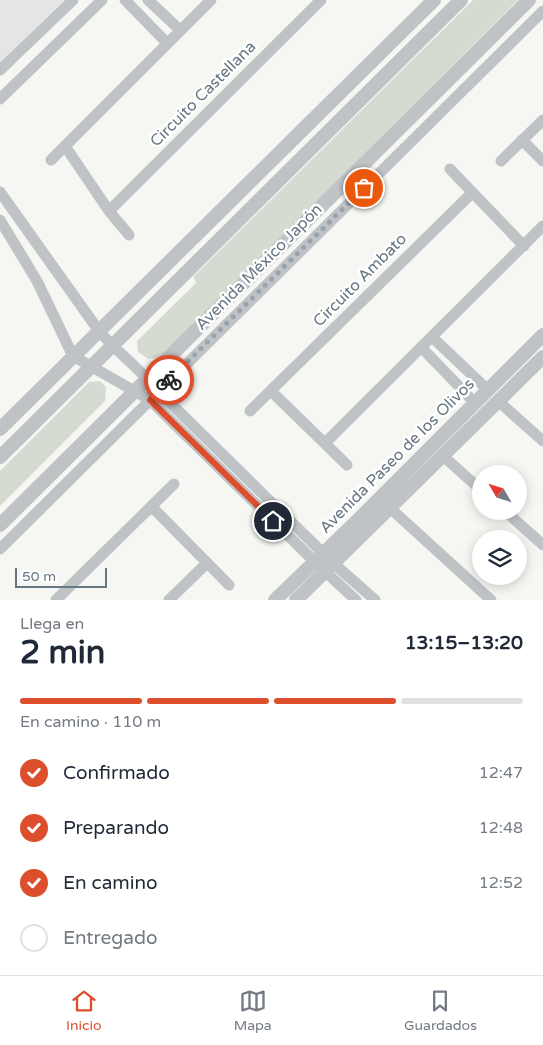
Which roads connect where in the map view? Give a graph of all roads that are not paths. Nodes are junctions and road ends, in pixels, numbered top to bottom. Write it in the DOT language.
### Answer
graph roads {
  1 [pos="73,0"];
  2 [pos="102,0"];
  3 [pos="125,0"];
  4 [pos="148,0"];
  5 [pos="211,0"];
  6 [pos="321,0"];
  7 [pos="434,0"];
  8 [pos="461,0"];
  9 [pos="529,0"];
  10 [pos="543,11"];
  11 [pos="180,30"];
  12 [pos="168,43"];
  13 [pos="0,70"];
  14 [pos="0,100"];
  15 [pos="543,120"];
  16 [pos="522,140"];
  17 [pos="65,146"];
  18 [pos="51,160"];
  19 [pos="501,161"];
  20 [pos="543,161"];
  21 [pos="450,169"];
  22 [pos="0,192"];
  23 [pos="472,193"];
  24 [pos="109,212"];
  25 [pos="0,220"];
  26 [pos="543,226"];
  27 [pos="129,236"];
  28 [pos="524,246"];
  29 [pos="98,331"];
  30 [pos="543,336"];
  31 [pos="432,337"];
  32 [pos="112,347"];
  33 [pos="420,347"];
  34 [pos="73,356"];
  35 [pos="543,357"];
  36 [pos="91,368"];
  37 [pos="148,379"];
  38 [pos="488,390"];
  39 [pos="271,391"];
  40 [pos="135,392"];
  41 [pos="154,396"];
  42 [pos="498,401"];
  43 [pos="475,403"];
  44 [pos="250,411"];
  45 [pos="0,428"];
  46 [pos="543,441"];
  47 [pos="326,442"];
  48 [pos="442,455"];
  49 [pos="0,457"];
  50 [pos="347,465"];
  51 [pos="472,482"];
  52 [pos="174,484"];
  53 [pos="152,507"];
  54 [pos="390,508"];
  55 [pos="515,520"];
  56 [pos="0,525"];
  57 [pos="543,545"];
  58 [pos="0,549"];
  59 [pos="324,562"];
  60 [pos="207,563"];
  61 [pos="229,585"];
  62 [pos="56,600"];
  63 [pos="169,600"];
  64 [pos="275,600"];
  65 [pos="296,600"];
  66 [pos="356,600"];
  67 [pos="375,600"];
  68 [pos="491,600"];
  1 -- 13 [label="street"];
  2 -- 14 [label="street"];
  3 -- 12 [label="street"];
  4 -- 11 [label="street"];
  5 -- 11 [label="street"];
  6 -- 24 [label="street, Circuito Castellana"];
  7 -- 29 [label="street"];
  8 -- 32 [label="street"];
  9 -- 37 [label="street, Avenida México Japón"];
  10 -- 41 [label="street, Avenida México Japón"];
  11 -- 12 [label="street"];
  12 -- 17 [label="street"];
  15 -- 16 [label="street"];
  16 -- 19 [label="street"];
  16 -- 20 [label="street"];
  17 -- 18 [label="street"];
  17 -- 24 [label="street"];
  21 -- 23 [label="street"];
  22 -- 29 [label="street"];
  23 -- 28 [label="street"];
  23 -- 39 [label="street, Circuito Ambato"];
  24 -- 27 [label="street"];
  25 -- 34 [label="street"];
  26 -- 28 [label="street"];
  28 -- 31 [label="street"];
  29 -- 32 [label="street"];
  29 -- 34 [label="street"];
  30 -- 38 [label="street, Avenida Paseo de los Olivos"];
  31 -- 33 [label="street"];
  31 -- 38 [label="street"];
  32 -- 36 [label="street"];
  32 -- 37 [label="street"];
  33 -- 43 [label="street"];
  33 -- 47 [label="street"];
  34 -- 36 [label="street"];
  34 -- 45 [label="street"];
  35 -- 42 [label="street, Avenida Paseo de los Olivos"];
  36 -- 40 [label="street"];
  36 -- 49 [label="street"];
  37 -- 40 [label="street, Avenida México Japón"];
  37 -- 41 [label="street"];
  38 -- 43 [label="street, Avenida Paseo de los Olivos"];
  39 -- 44 [label="street, Circuito Ambato"];
  39 -- 47 [label="street"];
  40 -- 41 [label="street"];
  40 -- 56 [label="street, Avenida México Japón"];
  41 -- 58 [label="street, Avenida México Japón"];
  41 -- 59 [label="street"];
  42 -- 46 [label="street"];
  42 -- 48 [label="street, Avenida Paseo de los Olivos"];
  43 -- 59 [label="street, Avenida Paseo de los Olivos"];
  47 -- 50 [label="street"];
  48 -- 51 [label="street"];
  48 -- 54 [label="street, Avenida Paseo de los Olivos"];
  52 -- 53 [label="street"];
  53 -- 60 [label="street"];
  53 -- 62 [label="street"];
  54 -- 59 [label="street, Avenida Paseo de los Olivos"];
  54 -- 68 [label="street"];
  55 -- 57 [label="street"];
  59 -- 64 [label="street, Avenida Paseo de los Olivos"];
  59 -- 65 [label="street, Avenida Paseo de los Olivos"];
  59 -- 66 [label="street"];
  59 -- 67 [label="street"];
  60 -- 61 [label="street"];
  60 -- 63 [label="street"];
}
